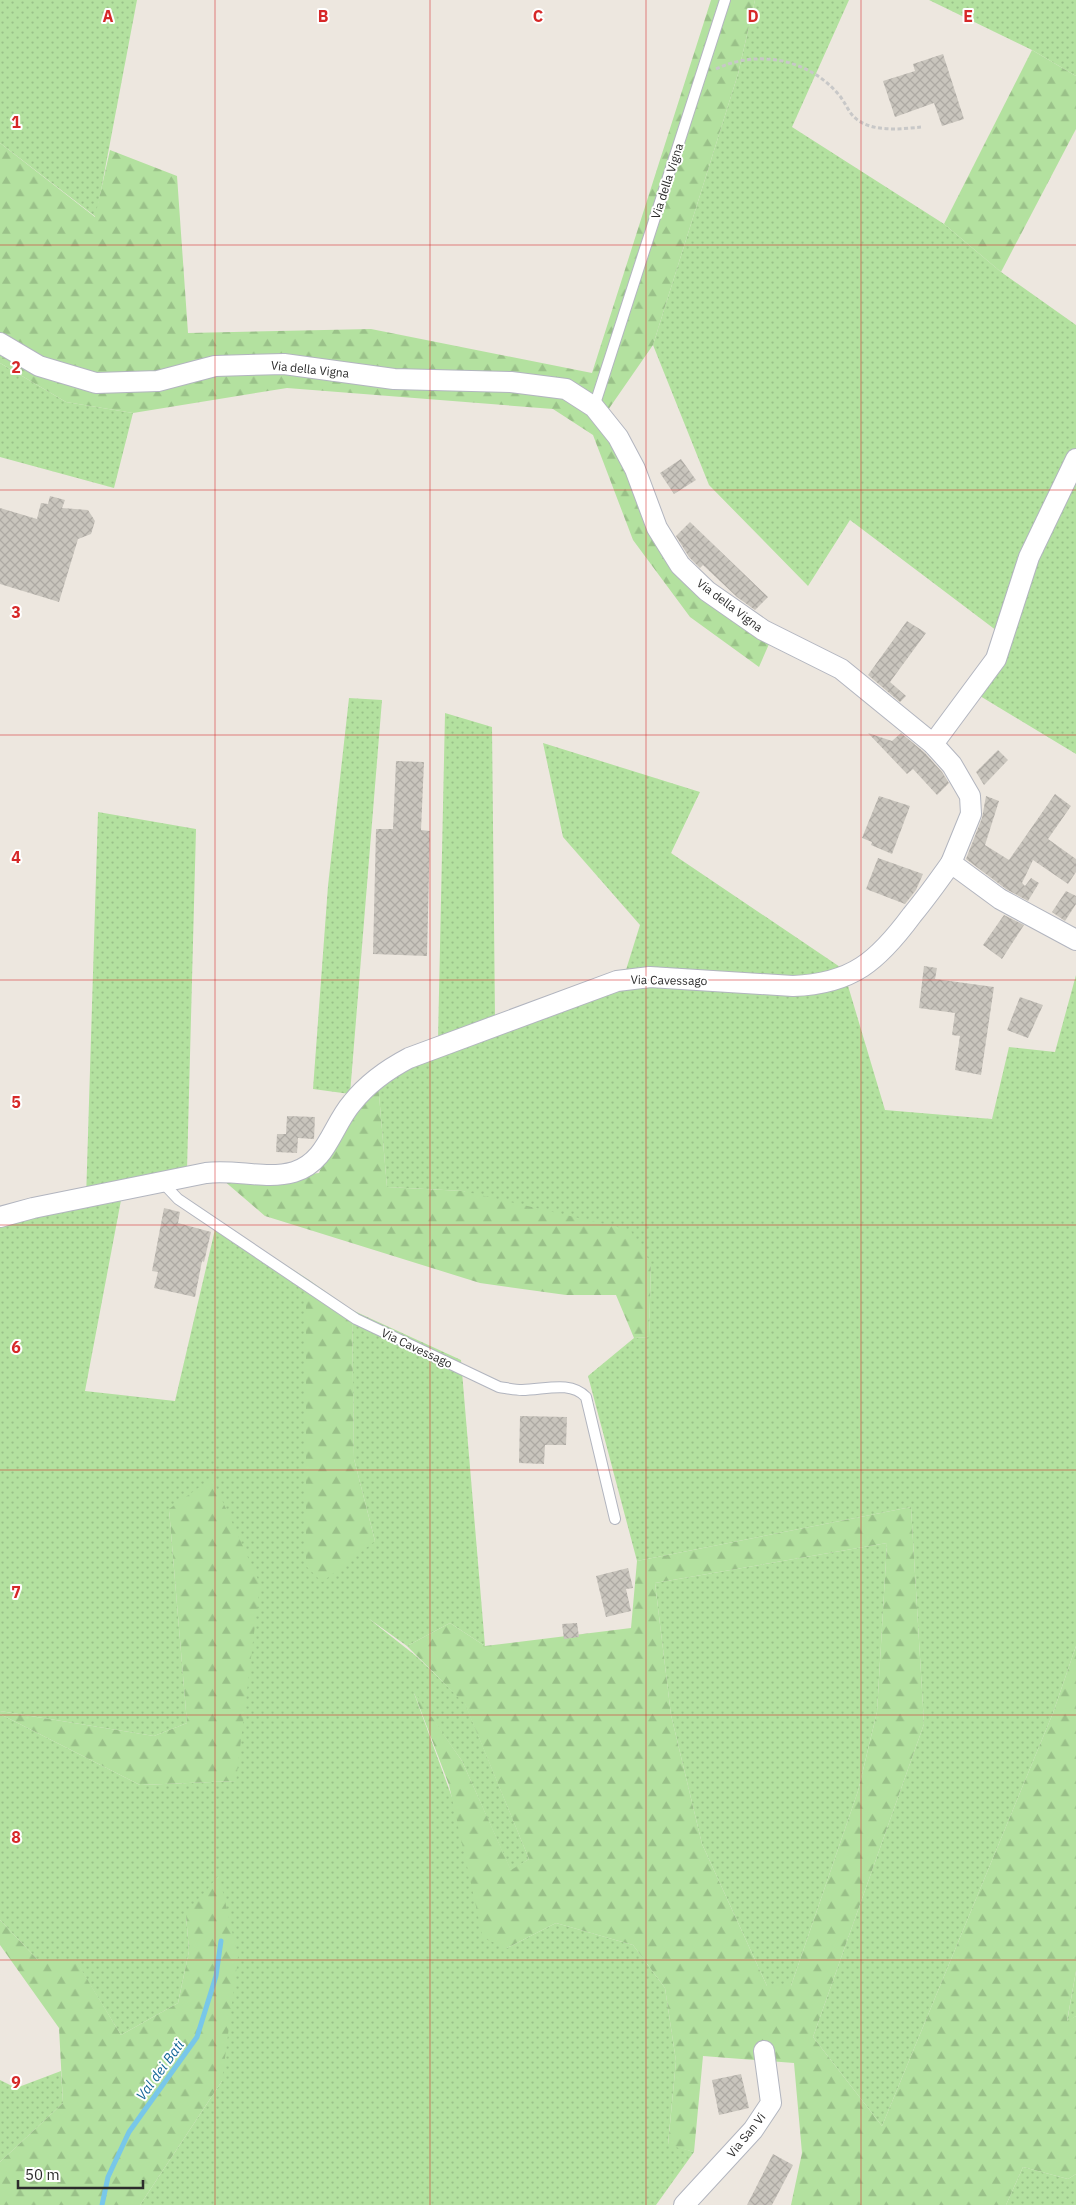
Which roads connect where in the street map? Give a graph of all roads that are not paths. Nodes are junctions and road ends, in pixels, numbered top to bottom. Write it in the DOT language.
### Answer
graph roads {
  1 [pos="725,0"];
  2 [pos="0,342"];
  3 [pos="594,407"];
  4 [pos="1076,459"];
  5 [pos="933,744"];
  6 [pos="951,862"];
  7 [pos="1076,940"];
  8 [pos="162,1181"];
  9 [pos="0,1217"];
  10 [pos="615,1519"];
  11 [pos="764,2051"];
  12 [pos="684,2205"];
  1 -- 3 [label="lane, Via della Vigna"];
  2 -- 3 [label="street, Via della Vigna"];
  3 -- 5 [label="street, Via della Vigna"];
  4 -- 5 [label="street"];
  5 -- 6 [label="street, Via Cavessago"];
  6 -- 7 [label="street"];
  6 -- 8 [label="street, Via Cavessago"];
  8 -- 9 [label="street, Via Cavessago"];
  8 -- 10 [label="lane, Via Cavessago"];
  11 -- 12 [label="street, Via San Vi"];
}
